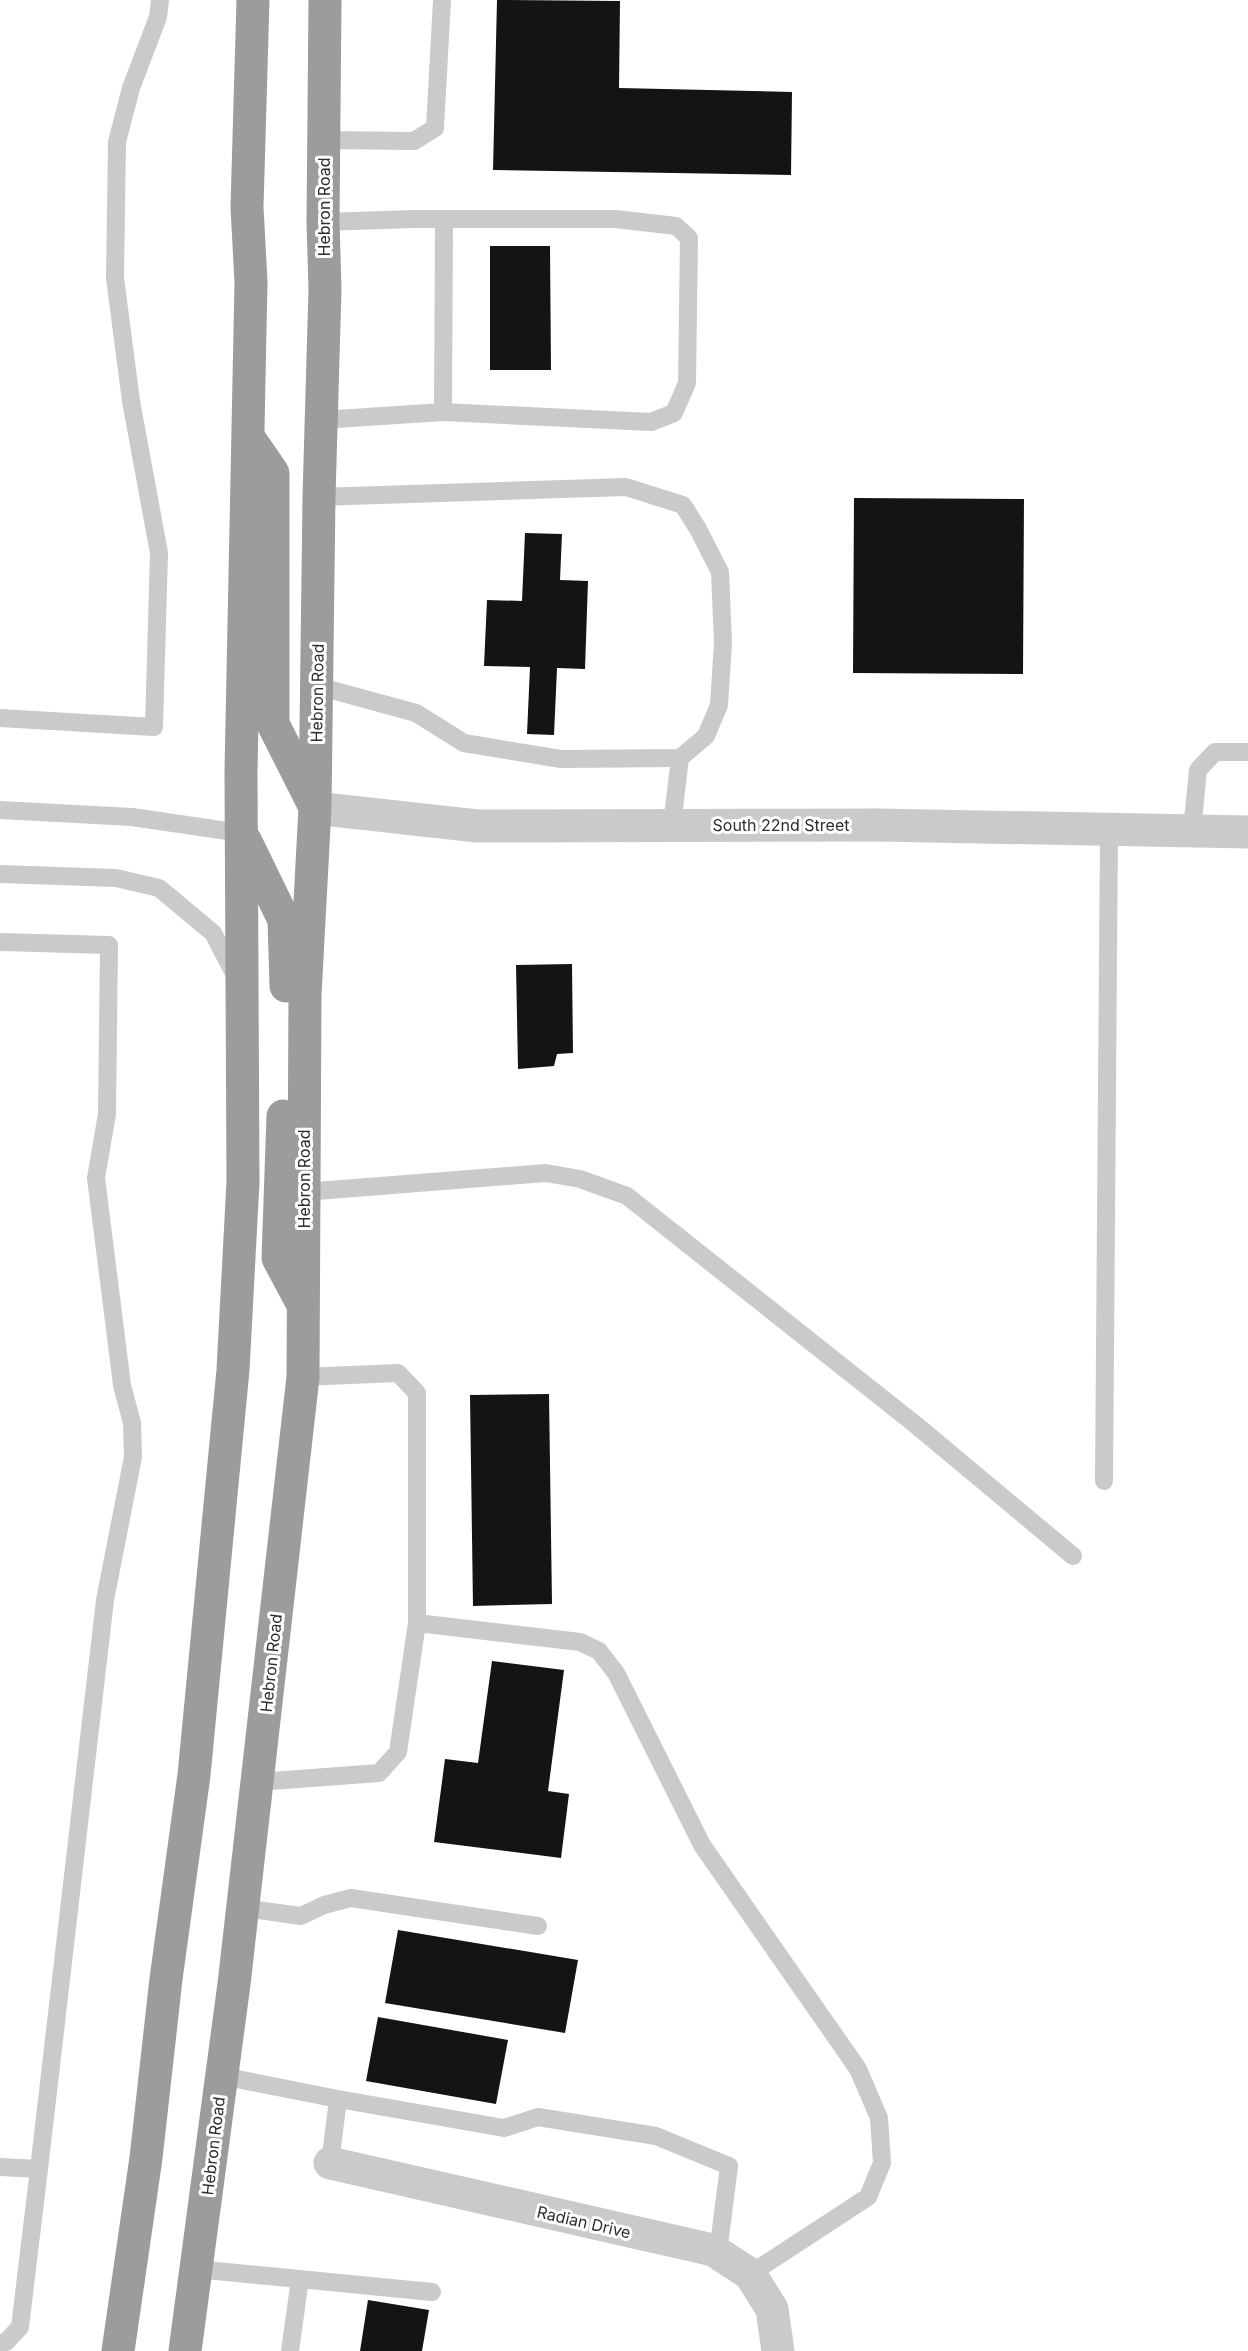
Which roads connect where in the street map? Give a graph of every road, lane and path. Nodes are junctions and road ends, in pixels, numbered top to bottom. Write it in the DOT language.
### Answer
graph roads {
  1 [pos="160,0"];
  2 [pos="253,0"];
  3 [pos="325,0"];
  4 [pos="442,0"];
  5 [pos="324,140"];
  6 [pos="444,220"];
  7 [pos="323,222"];
  8 [pos="443,412"];
  9 [pos="321,420"];
  10 [pos="249,438"];
  11 [pos="319,497"];
  12 [pos="317,686"];
  13 [pos="0,718"];
  14 [pos="1248,752"];
  15 [pos="680,758"];
  16 [pos="315,808"];
  17 [pos="0,810"];
  18 [pos="672,825"];
  19 [pos="1109,830"];
  20 [pos="1192,831"];
  21 [pos="1248,832"];
  22 [pos="241,833"];
  23 [pos="0,874"];
  24 [pos="0,942"];
  25 [pos="242,988"];
  26 [pos="304,1192"];
  27 [pos="303,1306"];
  28 [pos="303,1377"];
  29 [pos="1104,1481"];
  30 [pos="1073,1556"];
  31 [pos="417,1623"];
  32 [pos="258,1782"];
  33 [pos="243,1908"];
  34 [pos="538,1926"];
  35 [pos="222,2076"];
  36 [pos="338,2099"];
  37 [pos="330,2163"];
  38 [pos="0,2167"];
  39 [pos="39,2169"];
  40 [pos="718,2253"];
  41 [pos="196,2269"];
  42 [pos="750,2274"];
  43 [pos="300,2279"];
  44 [pos="432,2292"];
  45 [pos="0,2343"];
  46 [pos="118,2351"];
  47 [pos="185,2351"];
  48 [pos="290,2351"];
  49 [pos="778,2351"];
  1 -- 13 [label="lane"];
  2 -- 10 [label="highway"];
  3 -- 5 [label="highway, Hebron Road"];
  4 -- 5 [label="lane"];
  5 -- 7 [label="highway, Hebron Road"];
  6 -- 7 [label="lane"];
  6 -- 8 [label="lane"];
  6 -- 8 [label="lane"];
  7 -- 9 [label="highway, Hebron Road"];
  8 -- 9 [label="lane"];
  9 -- 11 [label="highway, Hebron Road"];
  10 -- 16 [label="highway"];
  10 -- 22 [label="highway"];
  11 -- 12 [label="highway, Hebron Road"];
  11 -- 15 [label="lane"];
  12 -- 15 [label="lane"];
  12 -- 16 [label="highway, Hebron Road"];
  14 -- 20 [label="lane"];
  15 -- 18 [label="lane"];
  16 -- 18 [label="street, South 22nd Street"];
  16 -- 26 [label="highway, Hebron Road"];
  17 -- 22 [label="lane"];
  18 -- 19 [label="street, South 22nd Street"];
  19 -- 20 [label="street, South 22nd Street"];
  19 -- 29 [label="lane"];
  20 -- 21 [label="street, South 22nd Street"];
  22 -- 25 [label="highway"];
  22 -- 27 [label="highway"];
  23 -- 25 [label="lane"];
  24 -- 39 [label="lane"];
  25 -- 46 [label="highway"];
  26 -- 27 [label="highway, Hebron Road"];
  26 -- 30 [label="lane"];
  27 -- 28 [label="highway, Hebron Road"];
  28 -- 31 [label="lane"];
  28 -- 32 [label="highway, Hebron Road"];
  31 -- 32 [label="lane"];
  31 -- 42 [label="lane"];
  32 -- 33 [label="highway, Hebron Road"];
  33 -- 34 [label="lane"];
  33 -- 35 [label="highway, Hebron Road"];
  35 -- 36 [label="lane"];
  35 -- 41 [label="highway, Hebron Road"];
  36 -- 37 [label="lane"];
  36 -- 40 [label="lane"];
  37 -- 40 [label="street, Radian Drive"];
  38 -- 39 [label="lane"];
  39 -- 45 [label="lane"];
  40 -- 42 [label="street, Radian Drive"];
  41 -- 43 [label="lane"];
  41 -- 47 [label="highway, Hebron Road"];
  42 -- 49 [label="street, Radian Drive"];
  43 -- 44 [label="lane"];
  43 -- 48 [label="lane"];
}
